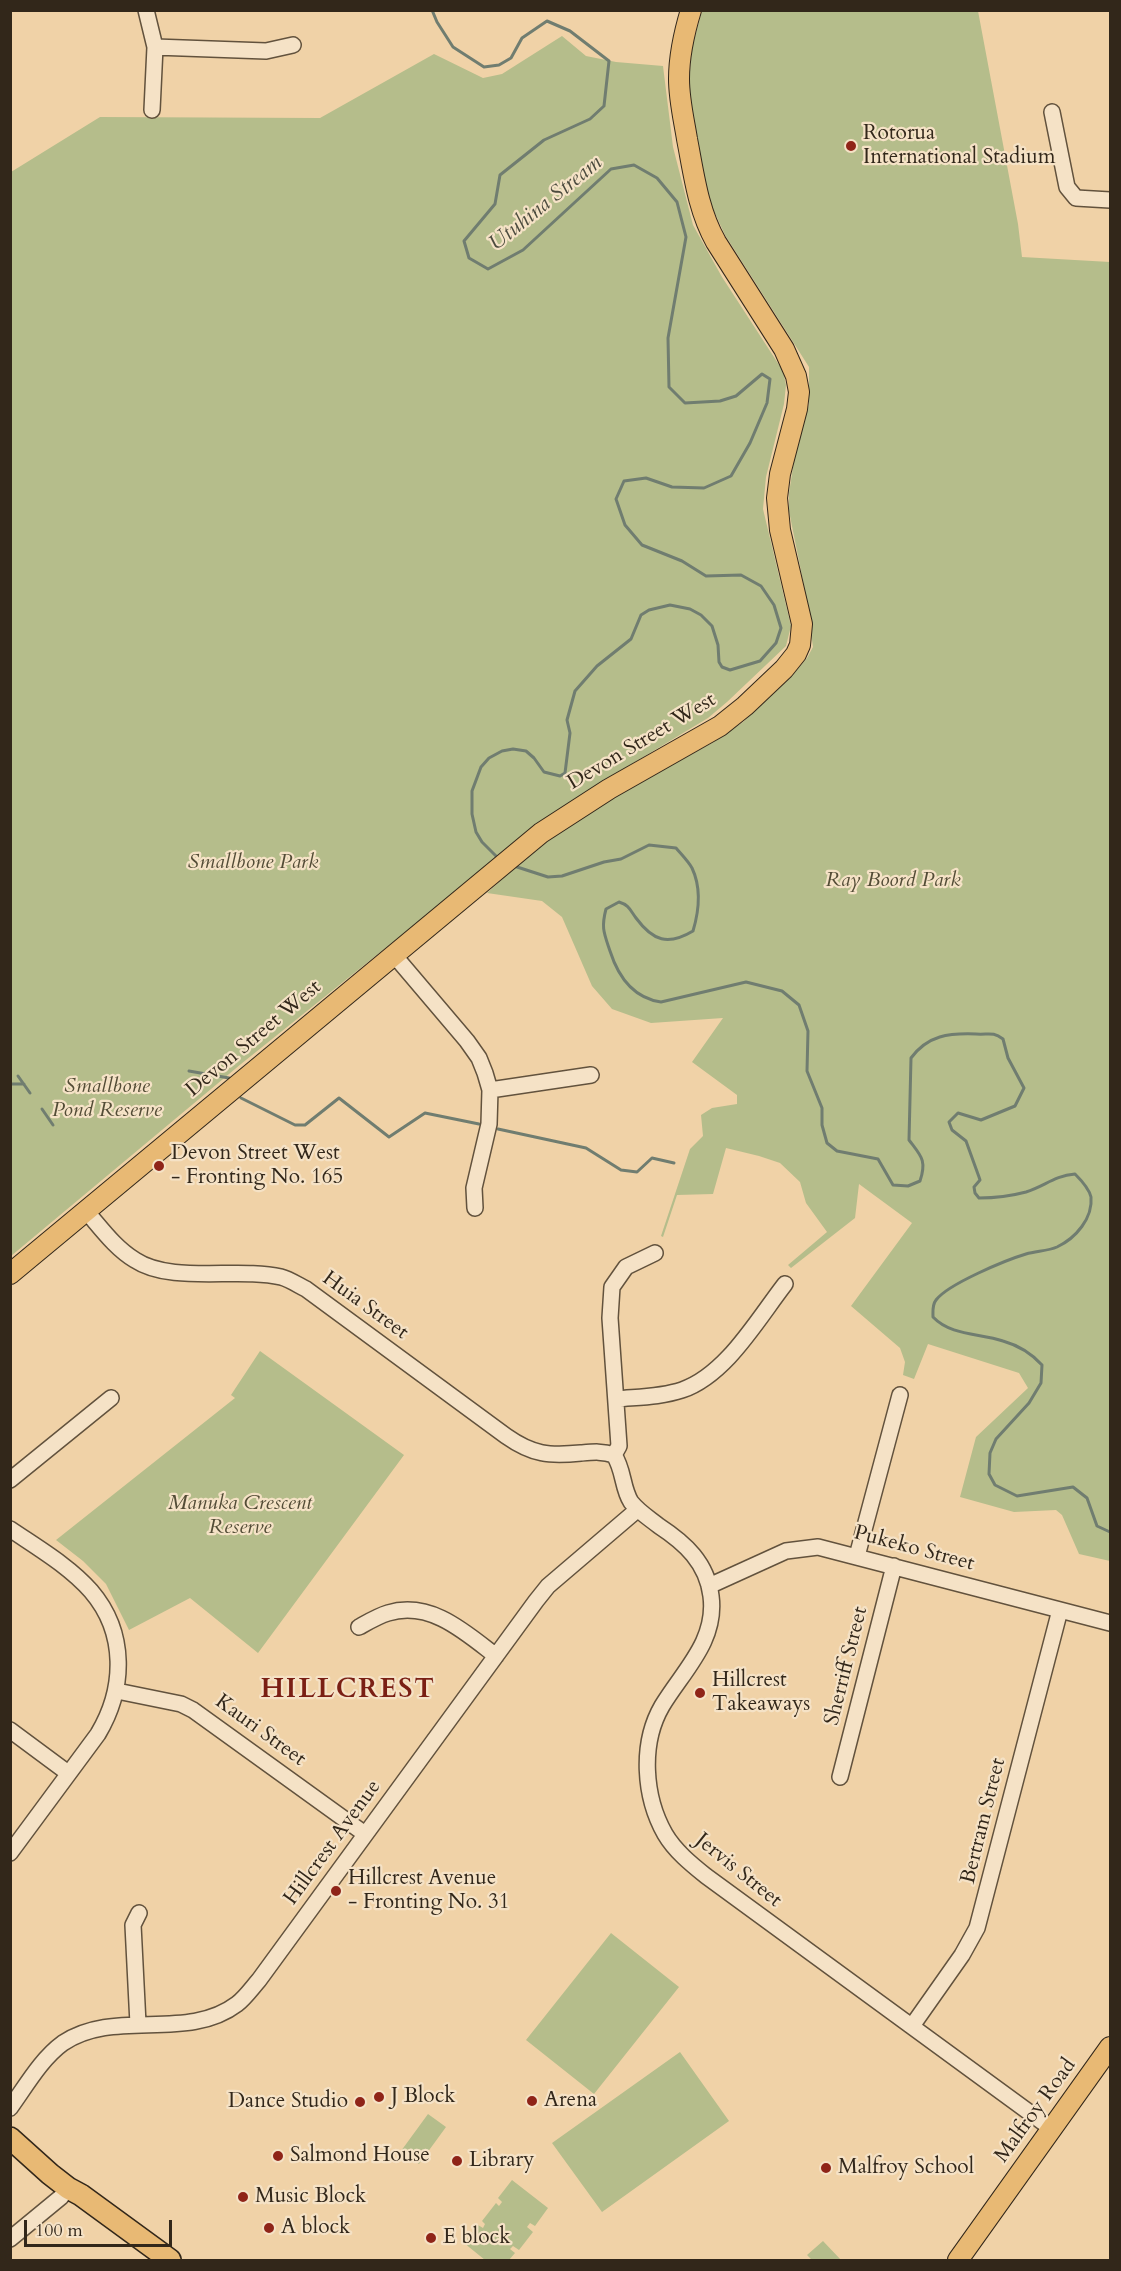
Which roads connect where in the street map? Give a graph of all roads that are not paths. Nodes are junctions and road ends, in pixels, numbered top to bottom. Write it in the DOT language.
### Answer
graph roads {
  1 [pos="146,10"];
  2 [pos="691,10"];
  3 [pos="293,45"];
  4 [pos="155,47"];
  5 [pos="152,110"];
  6 [pos="1052,112"];
  7 [pos="1110,200"];
  8 [pos="394,955"];
  9 [pos="591,1075"];
  10 [pos="490,1090"];
  11 [pos="475,1208"];
  12 [pos="86,1210"];
  13 [pos="655,1253"];
  14 [pos="10,1274"];
  15 [pos="785,1284"];
  16 [pos="900,1395"];
  17 [pos="111,1398"];
  18 [pos="617,1399"];
  19 [pos="614,1455"];
  20 [pos="10,1480"];
  21 [pos="637,1510"];
  22 [pos="10,1528"];
  23 [pos="857,1556"];
  24 [pos="894,1566"];
  25 [pos="710,1586"];
  26 [pos="1060,1610"];
  27 [pos="1110,1623"];
  28 [pos="358,1627"];
  29 [pos="496,1656"];
  30 [pos="117,1691"];
  31 [pos="10,1730"];
  32 [pos="68,1773"];
  33 [pos="840,1777"];
  34 [pos="365,1834"];
  35 [pos="10,1853"];
  36 [pos="139,1913"];
  37 [pos="138,2024"];
  38 [pos="912,2026"];
  39 [pos="1110,2047"];
  40 [pos="10,2108"];
  41 [pos="1052,2129"];
  42 [pos="10,2138"];
  43 [pos="68,2188"];
  44 [pos="10,2240"];
  45 [pos="170,2260"];
  46 [pos="958,2260"];
  1 -- 4 [label="street"];
  2 -- 8 [label="main road, Devon Street West"];
  3 -- 4 [label="street"];
  4 -- 5 [label="street"];
  6 -- 7 [label="street"];
  8 -- 10 [label="street"];
  8 -- 12 [label="main road, Devon Street West"];
  9 -- 10 [label="street"];
  10 -- 11 [label="street"];
  12 -- 14 [label="main road, Devon Street West"];
  12 -- 19 [label="street, Huia Street"];
  13 -- 18 [label="street"];
  15 -- 18 [label="street"];
  16 -- 23 [label="street"];
  17 -- 20 [label="street"];
  18 -- 19 [label="street"];
  19 -- 21 [label="street, Jervis Street"];
  21 -- 25 [label="street, Jervis Street"];
  21 -- 29 [label="street, Hillcrest Avenue"];
  22 -- 30 [label="street"];
  23 -- 24 [label="street, Pukeko Street"];
  23 -- 25 [label="street, Pukeko Street"];
  24 -- 26 [label="street, Pukeko Street"];
  24 -- 33 [label="street, Sherriff Street"];
  25 -- 38 [label="street, Jervis Street"];
  26 -- 27 [label="street, Pukeko Street"];
  26 -- 38 [label="street, Bertram Street"];
  28 -- 29 [label="street"];
  29 -- 34 [label="street, Hillcrest Avenue"];
  30 -- 32 [label="street"];
  30 -- 34 [label="street, Kauri Street"];
  31 -- 32 [label="street"];
  32 -- 35 [label="street"];
  34 -- 37 [label="street, Hillcrest Avenue"];
  36 -- 37 [label="street"];
  37 -- 40 [label="street, Hillcrest Avenue"];
  38 -- 41 [label="street, Jervis Street"];
  39 -- 41 [label="main road, Malfroy Road"];
  41 -- 46 [label="main road, Malfroy Road"];
  42 -- 43 [label="highway"];
  43 -- 44 [label="street"];
  43 -- 45 [label="highway"];
}
